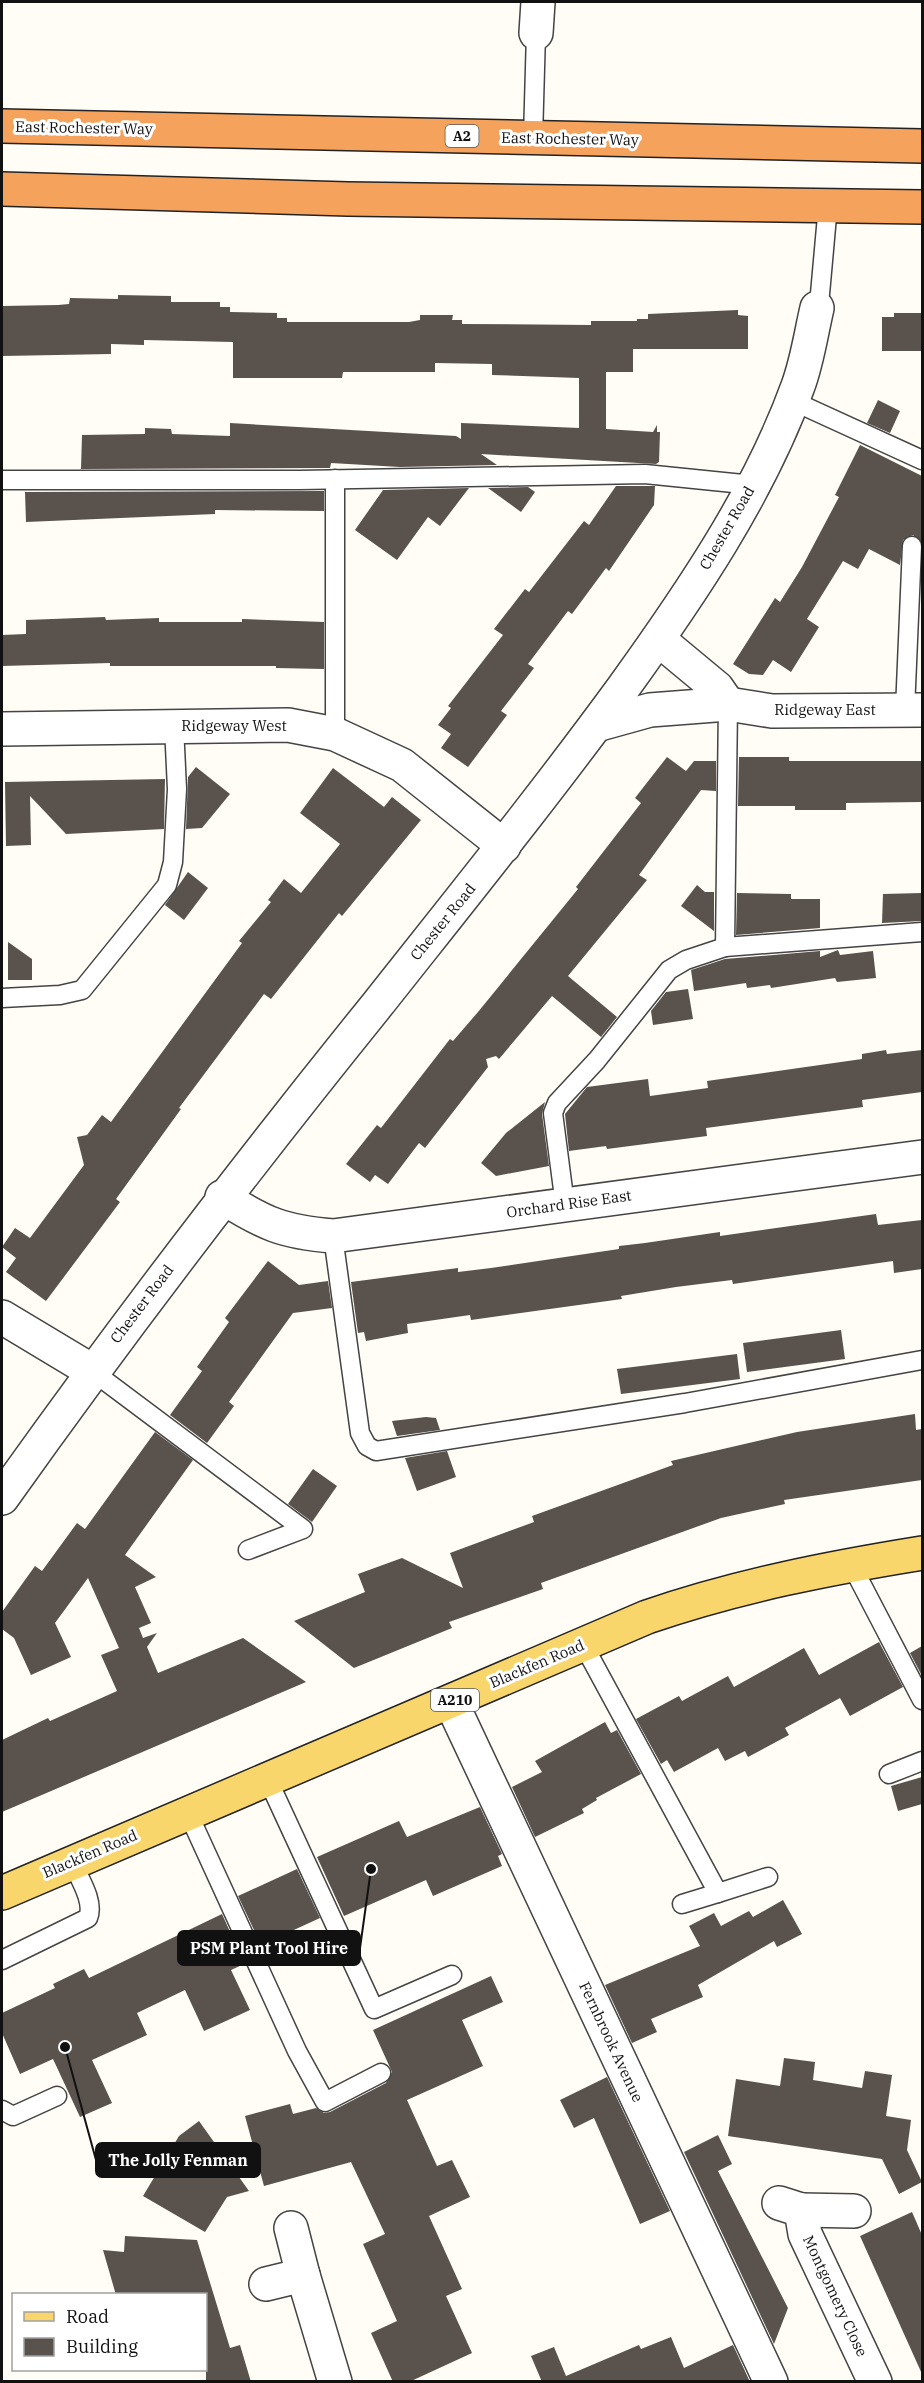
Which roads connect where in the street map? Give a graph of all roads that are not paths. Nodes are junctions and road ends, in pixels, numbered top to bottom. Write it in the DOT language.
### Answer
graph roads {
  1 [pos="537,17"];
  2 [pos="2,126"];
  3 [pos="533,138"];
  4 [pos="922,146"];
  5 [pos="2,189"];
  6 [pos="828,205"];
  7 [pos="922,207"];
  8 [pos="817,308"];
  9 [pos="793,401"];
  10 [pos="922,460"];
  11 [pos="335,479"];
  12 [pos="2,480"];
  13 [pos="753,485"];
  14 [pos="912,546"];
  15 [pos="658,639"];
  16 [pos="728,704"];
  17 [pos="914,710"];
  18 [pos="596,725"];
  19 [pos="174,726"];
  20 [pos="2,729"];
  21 [pos="335,734"];
  22 [pos="504,846"];
  23 [pos="922,932"];
  24 [pos="725,947"];
  25 [pos="2,998"];
  26 [pos="922,1157"];
  27 [pos="222,1197"];
  28 [pos="565,1205"];
  29 [pos="333,1236"];
  30 [pos="2,1317"];
  31 [pos="922,1360"];
  32 [pos="92,1371"];
  33 [pos="2,1498"];
  34 [pos="248,1550"];
  35 [pos="922,1553"];
  36 [pos="850,1564"];
  37 [pos="583,1644"];
  38 [pos="922,1700"];
  39 [pos="451,1702"];
  40 [pos="922,1761"];
  41 [pos="889,1774"];
  42 [pos="268,1780"];
  43 [pos="188,1813"];
  44 [pos="72,1862"];
  45 [pos="768,1877"];
  46 [pos="2,1893"];
  47 [pos="718,1893"];
  48 [pos="682,1904"];
  49 [pos="2,1960"];
  50 [pos="452,1975"];
  51 [pos="381,2073"];
  52 [pos="57,2096"];
  53 [pos="2,2109"];
  54 [pos="854,2211"];
  55 [pos="291,2228"];
  56 [pos="303,2275"];
  57 [pos="266,2284"];
  58 [pos="335,2382"];
  59 [pos="771,2382"];
  60 [pos="875,2382"];
  1 -- 3 [label="lane"];
  2 -- 3 [label="highway, East Rochester Way / A2"];
  3 -- 4 [label="highway, East Rochester Way / A2"];
  5 -- 6 [label="highway"];
  6 -- 7 [label="highway"];
  6 -- 8 [label="lane"];
  8 -- 9 [label="street, Chester Road"];
  9 -- 10 [label="lane"];
  9 -- 13 [label="street, Chester Road"];
  11 -- 12 [label="lane"];
  11 -- 13 [label="lane"];
  11 -- 21 [label="lane"];
  13 -- 15 [label="street, Chester Road"];
  14 -- 17 [label="lane"];
  15 -- 16 [label="street"];
  15 -- 18 [label="street, Chester Road"];
  16 -- 17 [label="street, Ridgeway East"];
  16 -- 18 [label="street, Ridgeway East"];
  16 -- 24 [label="lane"];
  18 -- 22 [label="street, Chester Road"];
  19 -- 20 [label="street, Ridgeway West"];
  19 -- 21 [label="street, Ridgeway West"];
  19 -- 25 [label="lane"];
  21 -- 22 [label="street, Ridgeway West"];
  22 -- 27 [label="street, Chester Road"];
  23 -- 24 [label="lane"];
  24 -- 28 [label="lane"];
  26 -- 28 [label="street, Orchard Rise East"];
  27 -- 29 [label="street, Orchard Rise East"];
  27 -- 32 [label="street, Chester Road"];
  28 -- 29 [label="street, Orchard Rise East"];
  29 -- 31 [label="lane"];
  30 -- 32 [label="street"];
  32 -- 33 [label="street, Chester Road"];
  32 -- 34 [label="lane"];
  35 -- 36 [label="main road, Blackfen Road / A210"];
  36 -- 37 [label="main road, Blackfen Road / A210"];
  36 -- 38 [label="lane"];
  37 -- 39 [label="main road, Blackfen Road / A210"];
  37 -- 47 [label="lane"];
  39 -- 42 [label="main road, Blackfen Road / A210"];
  39 -- 59 [label="street, Fernbrook Avenue"];
  40 -- 41 [label="lane"];
  42 -- 43 [label="main road, Blackfen Road / A210"];
  42 -- 50 [label="lane"];
  43 -- 44 [label="main road, Blackfen Road / A210"];
  43 -- 51 [label="lane"];
  44 -- 46 [label="main road, Blackfen Road / A210"];
  44 -- 49 [label="lane"];
  45 -- 47 [label="lane"];
  47 -- 48 [label="lane"];
  52 -- 53 [label="lane"];
  54 -- 60 [label="street, Montgomery Close"];
  55 -- 56 [label="street"];
  56 -- 57 [label="street"];
  56 -- 58 [label="street"];
}
